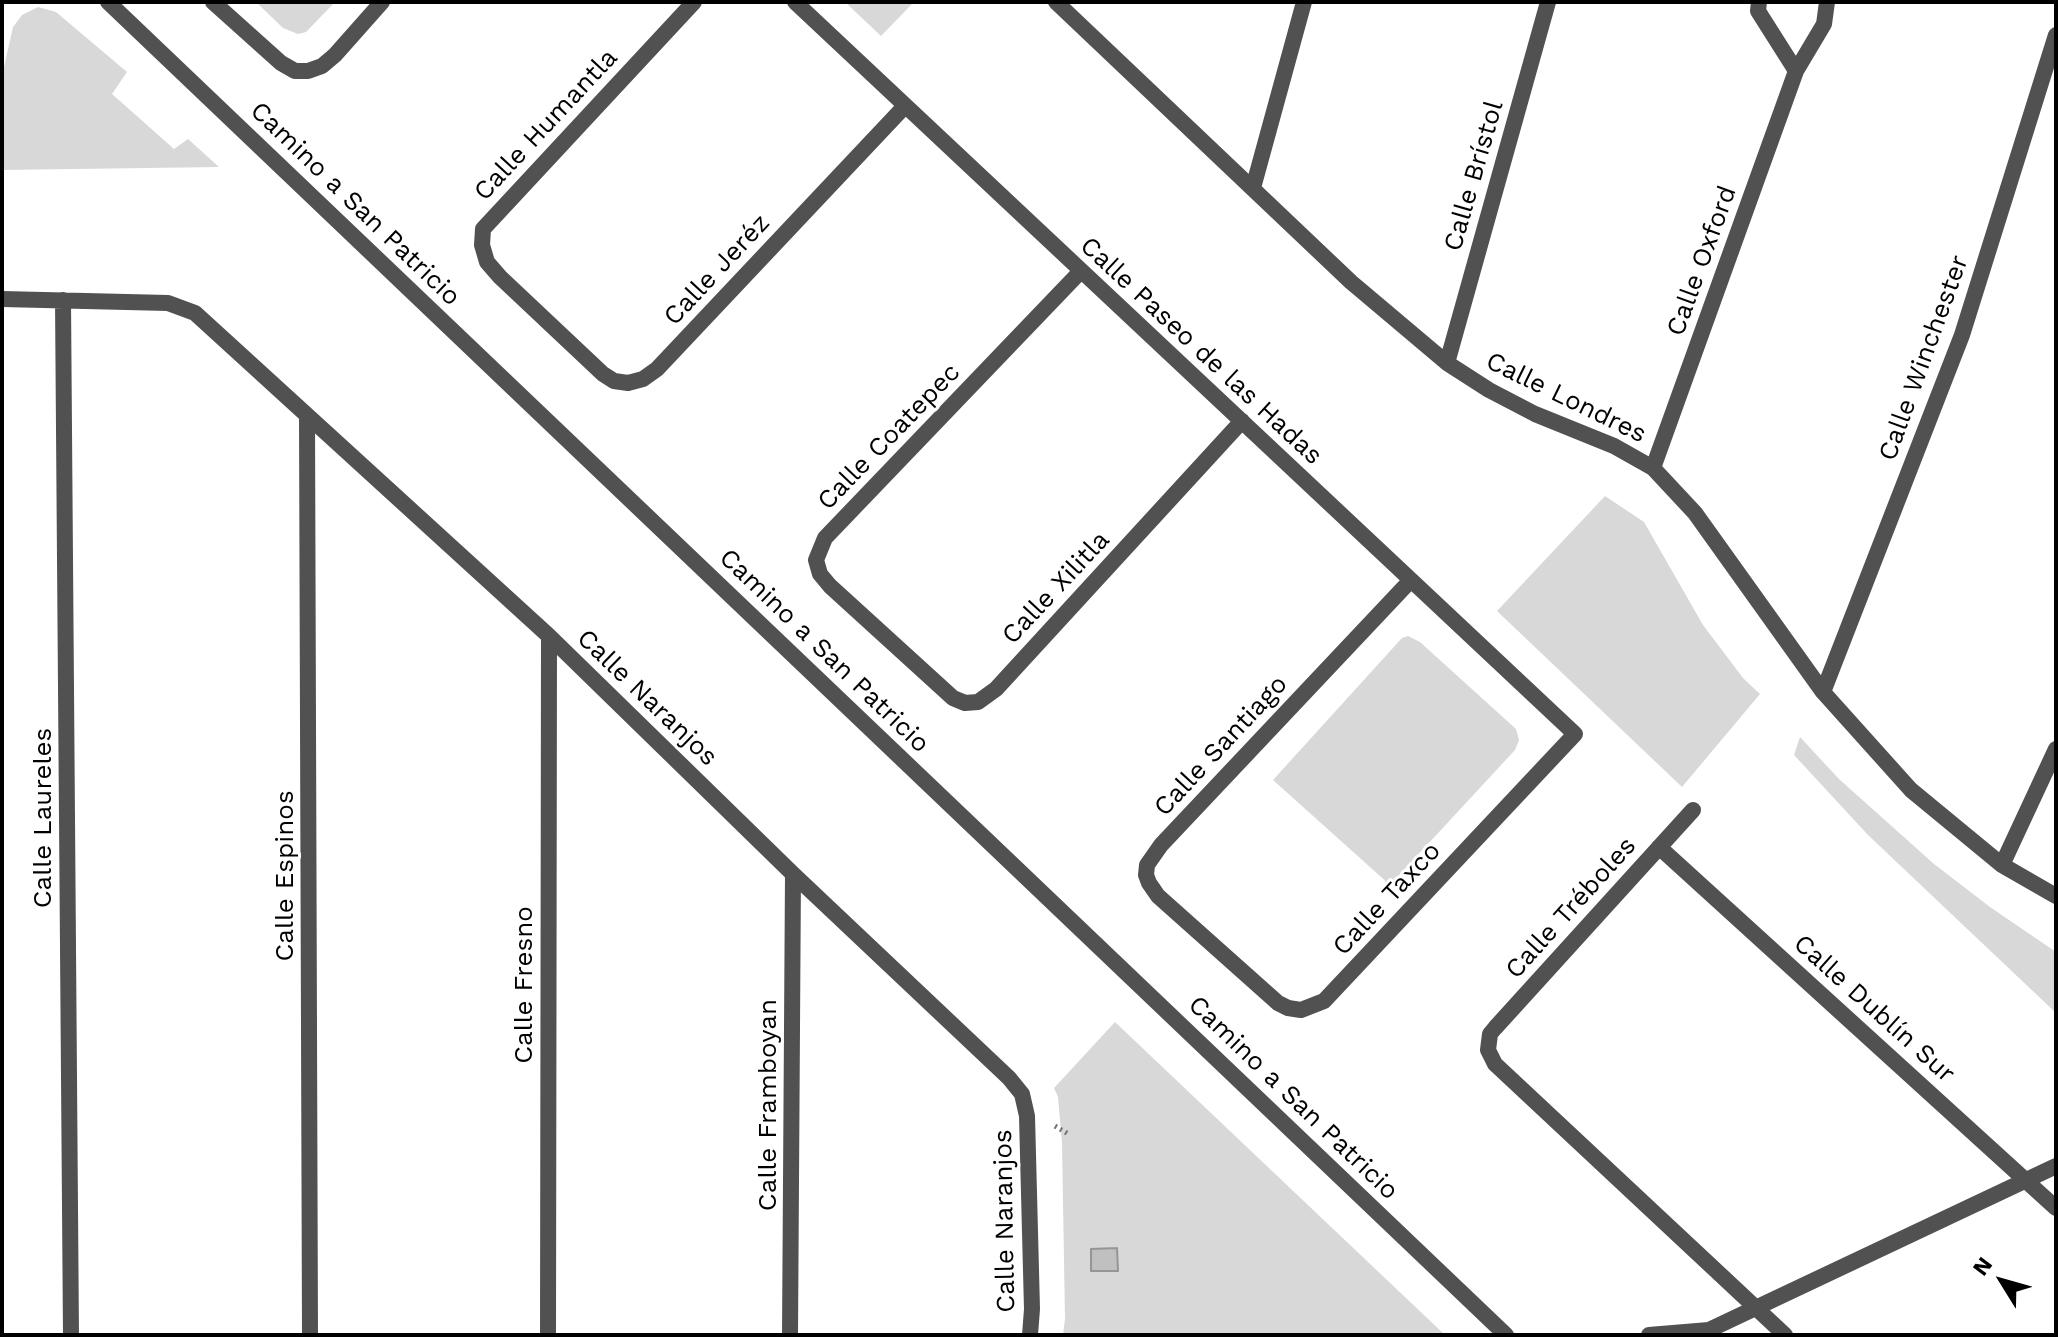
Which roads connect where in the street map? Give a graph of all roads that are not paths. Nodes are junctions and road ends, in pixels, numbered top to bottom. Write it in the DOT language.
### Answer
graph roads {
  1 [pos="108,2"];
  2 [pos="213,2"];
  3 [pos="382,2"];
  4 [pos="694,2"];
  5 [pos="795,2"];
  6 [pos="1056,2"];
  7 [pos="1304,2"];
  8 [pos="1548,2"];
  9 [pos="1759,2"];
  10 [pos="1827,2"];
  11 [pos="2056,35"];
  12 [pos="1796,71"];
  13 [pos="905,106"];
  14 [pos="1253,188"];
  15 [pos="1081,271"];
  16 [pos="2,299"];
  17 [pos="63,300"];
  18 [pos="548,322"];
  19 [pos="1447,363"];
  20 [pos="307,417"];
  21 [pos="1242,421"];
  22 [pos="1653,468"];
  23 [pos="1411,580"];
  24 [pos="549,636"];
  25 [pos="889,641"];
  26 [pos="1823,692"];
  27 [pos="1575,734"];
  28 [pos="2056,749"];
  29 [pos="1693,810"];
  30 [pos="1659,847"];
  31 [pos="2002,865"];
  32 [pos="793,874"];
  33 [pos="2056,896"];
  34 [pos="1216,948"];
  35 [pos="2056,1166"];
  36 [pos="2026,1180"];
  37 [pos="2056,1208"];
  38 [pos="1757,1309"];
  39 [pos="1706,1332"];
  40 [pos="71,1335"];
  41 [pos="310,1335"];
  42 [pos="548,1335"];
  43 [pos="790,1335"];
  44 [pos="1030,1335"];
  45 [pos="1506,1335"];
  46 [pos="1649,1335"];
  47 [pos="1785,1335"];
  1 -- 45 [label="street, Camino a San Patricio"];
  2 -- 3 [label="street"];
  4 -- 18 [label="street, Calle Humantla"];
  5 -- 13 [label="street, Calle Paseo de las Hadas"];
  6 -- 14 [label="street, Calle Londres"];
  7 -- 14 [label="street"];
  8 -- 19 [label="street, Calle Brístol"];
  9 -- 12 [label="street"];
  10 -- 12 [label="street, Calle Oxford"];
  11 -- 26 [label="street, Calle Winchester"];
  12 -- 22 [label="street, Calle Oxford"];
  13 -- 15 [label="street, Calle Paseo de las Hadas"];
  13 -- 18 [label="street, Calle Jeréz"];
  14 -- 19 [label="street, Calle Londres"];
  15 -- 21 [label="street, Calle Paseo de las Hadas"];
  15 -- 25 [label="street, Calle Coatepec"];
  16 -- 17 [label="street, Calle Naranjos"];
  17 -- 20 [label="street, Calle Naranjos"];
  17 -- 40 [label="street, Calle Laureles"];
  19 -- 22 [label="street, Calle Londres"];
  20 -- 24 [label="street, Calle Naranjos"];
  20 -- 41 [label="street, Calle Espinos"];
  21 -- 23 [label="street, Calle Paseo de las Hadas"];
  21 -- 25 [label="street, Calle Xilitla"];
  22 -- 26 [label="street, Calle Londres"];
  23 -- 27 [label="street, Calle Paseo de las Hadas"];
  23 -- 34 [label="street, Calle Santiago"];
  24 -- 32 [label="street, Calle Naranjos"];
  24 -- 42 [label="street, Calle Fresno"];
  26 -- 31 [label="street, Calle Londres"];
  27 -- 34 [label="street, Calle Taxco"];
  28 -- 31 [label="street"];
  29 -- 30 [label="street, Calle Tréboles"];
  30 -- 36 [label="street, Calle Dublín Sur"];
  30 -- 38 [label="street, Calle Tréboles"];
  31 -- 33 [label="street, Calle Londres"];
  32 -- 43 [label="street, Calle Framboyan"];
  32 -- 44 [label="street, Calle Naranjos"];
  35 -- 36 [label="street"];
  36 -- 37 [label="street, Calle Dublín Sur"];
  36 -- 38 [label="street"];
  38 -- 39 [label="street"];
  38 -- 47 [label="street"];
  39 -- 46 [label="street"];
}
